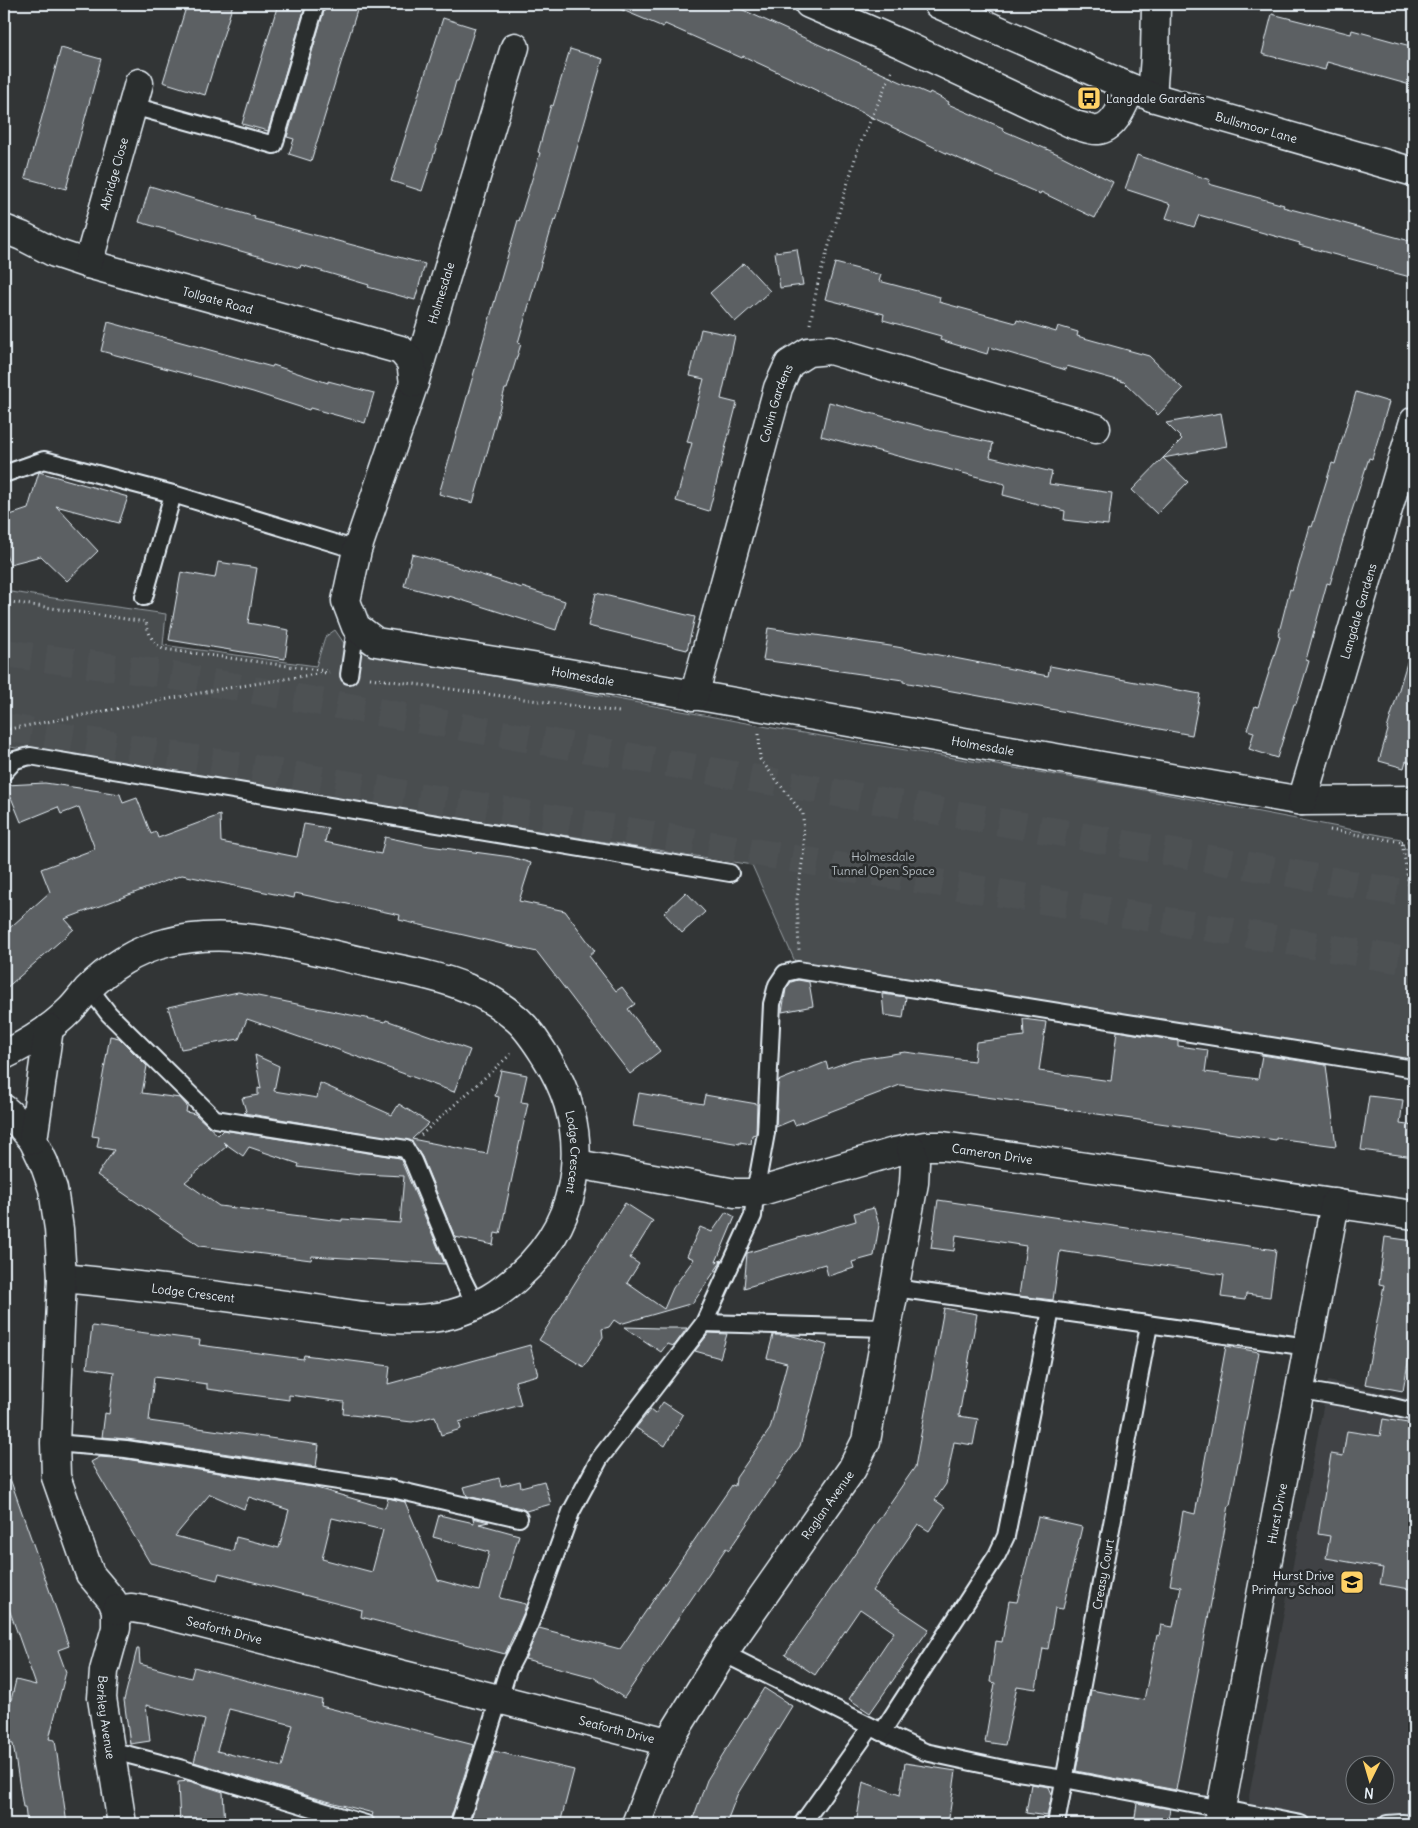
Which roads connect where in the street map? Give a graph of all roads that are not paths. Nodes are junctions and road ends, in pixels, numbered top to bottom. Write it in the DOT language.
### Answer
graph roads {
  1 [pos="316,4"];
  2 [pos="809,4"];
  3 [pos="938,4"];
  4 [pos="1156,4"];
  5 [pos="515,47"];
  6 [pos="1142,92"];
  7 [pos="136,94"];
  8 [pos="1414,172"];
  9 [pos="4,229"];
  10 [pos="88,264"];
  11 [pos="414,383"];
  12 [pos="1414,421"];
  13 [pos="1096,428"];
  14 [pos="4,474"];
  15 [pos="173,494"];
  16 [pos="357,550"];
  17 [pos="144,597"];
  18 [pos="356,627"];
  19 [pos="349,675"];
  20 [pos="694,696"];
  21 [pos="4,772"];
  22 [pos="1414,800"];
  23 [pos="1302,801"];
  24 [pos="730,872"];
  25 [pos="89,988"];
  26 [pos="48,1028"];
  27 [pos="4,1055"];
  28 [pos="1414,1069"];
  29 [pos="4,1108"];
  30 [pos="33,1140"];
  31 [pos="911,1148"];
  32 [pos="576,1164"];
  33 [pos="755,1193"];
  34 [pos="1335,1203"];
  35 [pos="1414,1215"];
  36 [pos="62,1278"];
  37 [pos="895,1288"];
  38 [pos="476,1306"];
  39 [pos="1051,1310"];
  40 [pos="704,1323"];
  41 [pos="1149,1325"];
  42 [pos="887,1328"];
  43 [pos="1308,1347"];
  44 [pos="1301,1390"];
  45 [pos="1414,1412"];
  46 [pos="56,1443"];
  47 [pos="519,1518"];
  48 [pos="116,1610"];
  49 [pos="723,1653"];
  50 [pos="497,1699"];
  51 [pos="876,1730"];
  52 [pos="668,1742"];
  53 [pos="110,1750"];
  54 [pos="1064,1779"];
  55 [pos="1219,1817"];
  56 [pos="122,1824"];
  57 [pos="366,1824"];
  58 [pos="458,1824"];
  59 [pos="636,1824"];
  60 [pos="802,1824"];
  61 [pos="1056,1824"];
  62 [pos="1301,1824"];
  63 [pos="1387,1824"];
  64 [pos="1414,1824"];
  1 -- 7 [label="lane"];
  2 -- 6 [label="street"];
  3 -- 6 [label="street, Bullsmoor Lane"];
  4 -- 6 [label="street"];
  5 -- 11 [label="street, Holmesdale"];
  6 -- 8 [label="street, Bullsmoor Lane"];
  7 -- 10 [label="street, Abridge Close"];
  9 -- 10 [label="street, Tollgate Road"];
  10 -- 11 [label="street, Tollgate Road"];
  11 -- 16 [label="street, Holmesdale"];
  12 -- 23 [label="street, Langdale Gardens"];
  13 -- 20 [label="street, Colvin Gardens"];
  14 -- 15 [label="lane"];
  15 -- 16 [label="lane"];
  15 -- 17 [label="lane"];
  16 -- 18 [label="street, Holmesdale"];
  18 -- 19 [label="lane"];
  18 -- 20 [label="street, Holmesdale"];
  20 -- 23 [label="street, Holmesdale"];
  21 -- 24 [label="lane"];
  22 -- 23 [label="street, Holmesdale"];
  25 -- 26 [label="street, Lodge Crescent"];
  25 -- 32 [label="street, Lodge Crescent"];
  25 -- 38 [label="lane"];
  26 -- 27 [label="street, Lodge Crescent"];
  26 -- 30 [label="street"];
  28 -- 33 [label="lane"];
  29 -- 30 [label="street"];
  30 -- 36 [label="street"];
  31 -- 33 [label="street, Cameron Drive"];
  31 -- 34 [label="street, Cameron Drive"];
  31 -- 37 [label="street, Raglan Avenue"];
  32 -- 33 [label="street, Cameron Drive"];
  32 -- 38 [label="street, Lodge Crescent"];
  33 -- 40 [label="lane"];
  34 -- 35 [label="street, Cameron Drive"];
  34 -- 43 [label="street, Hurst Drive"];
  36 -- 38 [label="street, Lodge Crescent"];
  36 -- 46 [label="street"];
  37 -- 39 [label="lane"];
  37 -- 42 [label="street, Raglan Avenue"];
  39 -- 41 [label="lane"];
  39 -- 51 [label="lane"];
  40 -- 42 [label="lane"];
  40 -- 50 [label="lane"];
  41 -- 43 [label="lane"];
  41 -- 54 [label="lane, Creasy Court"];
  42 -- 49 [label="street, Raglan Avenue"];
  43 -- 44 [label="street, Hurst Drive"];
  44 -- 45 [label="lane"];
  44 -- 55 [label="street, Hurst Drive"];
  46 -- 47 [label="lane"];
  46 -- 48 [label="street"];
  48 -- 50 [label="street, Seaforth Drive"];
  48 -- 53 [label="street, Berkley Avenue"];
  49 -- 51 [label="lane"];
  49 -- 52 [label="street, Raglan Avenue"];
  50 -- 52 [label="street, Seaforth Drive"];
  50 -- 58 [label="lane"];
  51 -- 54 [label="lane"];
  51 -- 60 [label="lane"];
  52 -- 59 [label="street, Raglan Avenue"];
  53 -- 56 [label="street, Berkley Avenue"];
  53 -- 57 [label="lane"];
  54 -- 55 [label="lane"];
  54 -- 61 [label="lane, Creasy Court"];
  55 -- 62 [label="lane"];
  63 -- 64 [label="lane"];
}
